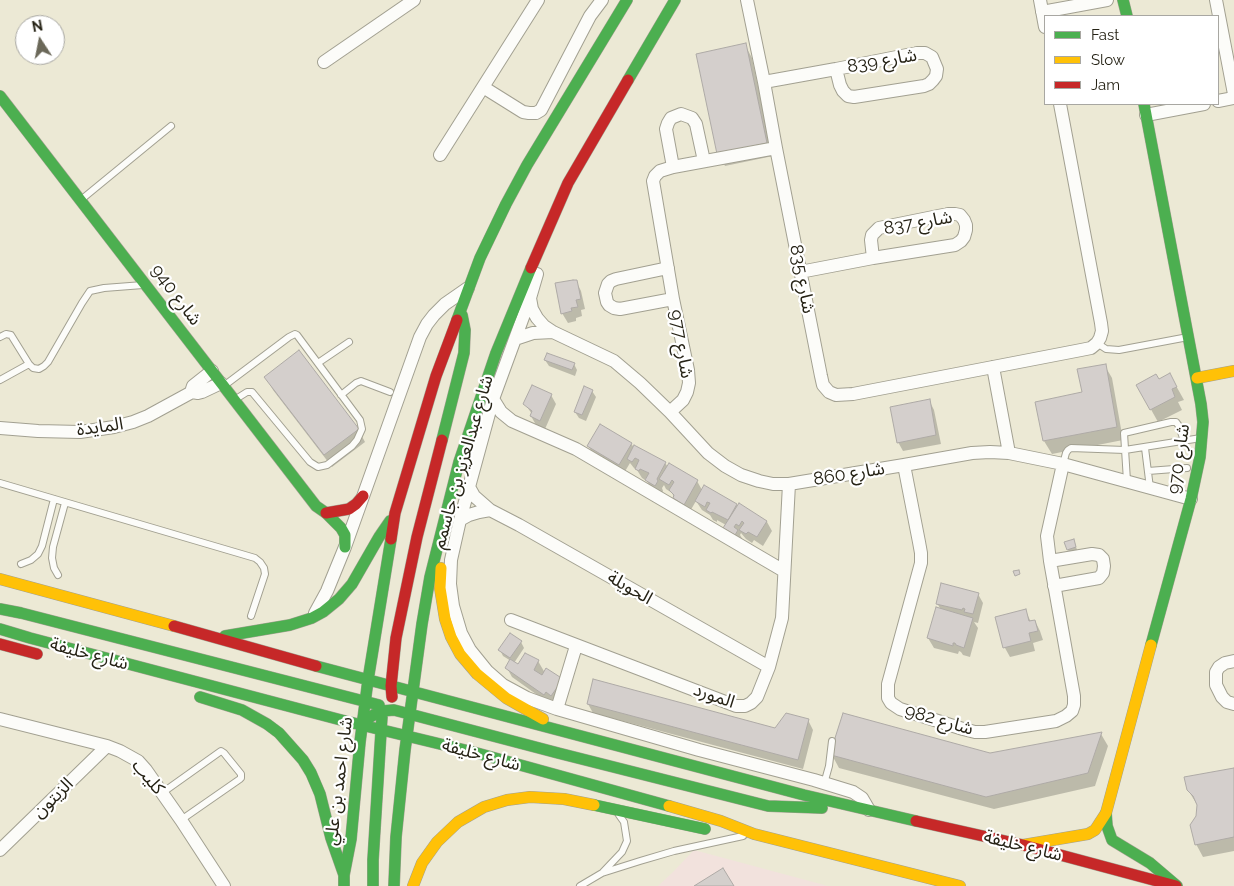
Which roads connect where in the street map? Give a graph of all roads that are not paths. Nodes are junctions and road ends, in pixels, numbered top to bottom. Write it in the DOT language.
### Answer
graph roads {
  1 [pos="414,0"];
  2 [pos="538,0"];
  3 [pos="602,0"];
  4 [pos="610,0"];
  5 [pos="627,0"];
  6 [pos="675,0"];
  7 [pos="747,0"];
  8 [pos="1107,0"];
  9 [pos="1124,0"];
  10 [pos="1216,0"];
  11 [pos="1041,6"];
  12 [pos="1127,15"];
  13 [pos="1044,22"];
  14 [pos="601,42"];
  15 [pos="1230,50"];
  16 [pos="324,62"];
  17 [pos="836,69"];
  18 [pos="764,82"];
  19 [pos="483,87"];
  20 [pos="1234,94"];
  21 [pos="0,96"];
  22 [pos="1234,98"];
  23 [pos="1219,101"];
  24 [pos="1060,105"];
  25 [pos="1192,105"];
  26 [pos="1145,109"];
  27 [pos="171,126"];
  28 [pos="776,148"];
  29 [pos="440,155"];
  30 [pos="704,161"];
  31 [pos="673,167"];
  32 [pos="81,200"];
  33 [pos="542,241"];
  34 [pos="873,258"];
  35 [pos="668,268"];
  36 [pos="800,272"];
  37 [pos="146,285"];
  38 [pos="468,288"];
  39 [pos="530,298"];
  40 [pos="673,299"];
  41 [pos="461,308"];
  42 [pos="553,332"];
  43 [pos="0,337"];
  44 [pos="1189,337"];
  45 [pos="514,339"];
  46 [pos="349,342"];
  47 [pos="1097,343"];
  48 [pos="318,363"];
  49 [pos="29,364"];
  50 [pos="994,368"];
  51 [pos="212,371"];
  52 [pos="1234,371"];
  53 [pos="1197,378"];
  54 [pos="0,380"];
  55 [pos="223,384"];
  56 [pos="192,392"];
  57 [pos="390,392"];
  58 [pos="341,395"];
  59 [pos="493,399"];
  60 [pos="235,400"];
  61 [pos="670,412"];
  62 [pos="512,421"];
  63 [pos="486,426"];
  64 [pos="0,428"];
  65 [pos="1202,438"];
  66 [pos="1184,441"];
  67 [pos="1145,448"];
  68 [pos="1124,450"];
  69 [pos="1008,453"];
  70 [pos="1063,464"];
  71 [pos="904,466"];
  72 [pos="1187,468"];
  73 [pos="1148,471"];
  74 [pos="1127,481"];
  75 [pos="0,483"];
  76 [pos="789,484"];
  77 [pos="469,487"];
  78 [pos="1150,488"];
  79 [pos="363,496"];
  80 [pos="54,499"];
  81 [pos="1191,499"];
  82 [pos="65,503"];
  83 [pos="490,510"];
  84 [pos="326,513"];
  85 [pos="395,513"];
  86 [pos="445,518"];
  87 [pos="460,520"];
  88 [pos="344,547"];
  89 [pos="1050,561"];
  90 [pos="21,564"];
  91 [pos="784,571"];
  92 [pos="58,575"];
  93 [pos="0,578"];
  94 [pos="1054,586"];
  95 [pos="0,609"];
  96 [pos="250,616"];
  97 [pos="312,618"];
  98 [pos="511,620"];
  99 [pos="0,628"];
  100 [pos="216,637"];
  101 [pos="0,644"];
  102 [pos="576,646"];
  103 [pos="46,656"];
  104 [pos="1234,661"];
  105 [pos="769,667"];
  106 [pos="368,680"];
  107 [pos="391,686"];
  108 [pos="412,692"];
  109 [pos="185,693"];
  110 [pos="366,702"];
  111 [pos="1234,704"];
  112 [pos="387,708"];
  113 [pos="556,709"];
  114 [pos="410,713"];
  115 [pos="0,719"];
  116 [pos="363,725"];
  117 [pos="381,729"];
  118 [pos="566,733"];
  119 [pos="407,735"];
  120 [pos="832,741"];
  121 [pos="107,746"];
  122 [pos="824,784"];
  123 [pos="162,793"];
  124 [pos="615,809"];
  125 [pos="869,810"];
  126 [pos="1106,813"];
  127 [pos="181,820"];
  128 [pos="754,834"];
  129 [pos="1075,838"];
  130 [pos="1023,845"];
  131 [pos="0,850"];
  132 [pos="1127,850"];
  133 [pos="602,873"];
  134 [pos="344,881"];
  135 [pos="224,886"];
  136 [pos="373,886"];
  137 [pos="394,886"];
  138 [pos="413,886"];
  139 [pos="580,886"];
  140 [pos="960,886"];
  141 [pos="1177,886"];
  1 -- 16 [label="street"];
  2 -- 19 [label="street"];
  3 -- 19 [label="street"];
  4 -- 14 [label="main road"];
  5 -- 14 [label="main road"];
  6 -- 33 [label="main road, شارع عبدالعزيز بن جاسمم"];
  7 -- 18 [label="street, شارع 835"];
  8 -- 11 [label="street"];
  9 -- 12 [label="main road"];
  10 -- 15 [label="street"];
  11 -- 13 [label="street"];
  14 -- 38 [label="main road"];
  15 -- 20 [label="street"];
  17 -- 17 [label="street, شارع 839"];
  17 -- 18 [label="street, شارع 839"];
  18 -- 28 [label="street, شارع 835"];
  19 -- 29 [label="street"];
  21 -- 32 [label="main road, شارع 940"];
  22 -- 23 [label="street"];
  24 -- 47 [label="street"];
  25 -- 26 [label="street"];
  26 -- 44 [label="main road, شارع 970"];
  27 -- 32 [label="lane"];
  28 -- 30 [label="street, شارع 977"];
  28 -- 36 [label="street, شارع 835"];
  30 -- 31 [label="street, شارع 977"];
  30 -- 31 [label="street"];
  31 -- 35 [label="street, شارع 977"];
  32 -- 37 [label="main road, شارع 940"];
  33 -- 39 [label="street, شارع عبدالعزيز بن جاسمم"];
  33 -- 86 [label="main road, شارع عبدالعزيز بن جاسمم"];
  34 -- 34 [label="street, شارع 837"];
  34 -- 36 [label="street, شارع 837"];
  35 -- 40 [label="street, شارع 977"];
  35 -- 40 [label="street, شارع 977"];
  36 -- 50 [label="street, شارع 835"];
  37 -- 49 [label="lane"];
  37 -- 51 [label="main road, شارع 940"];
  38 -- 41 [label="main road"];
  38 -- 79 [label="street"];
  39 -- 42 [label="street, شارع 860"];
  39 -- 45 [label="street, شارع عبدالعزيز بن جاسمم"];
  40 -- 61 [label="street, شارع 977"];
  41 -- 85 [label="main road"];
  41 -- 107 [label="main road"];
  42 -- 45 [label="street"];
  42 -- 61 [label="street, شارع 860"];
  43 -- 49 [label="lane"];
  44 -- 47 [label="lane"];
  44 -- 53 [label="main road, شارع 970"];
  45 -- 59 [label="street, شارع عبدالعزيز بن جاسمم"];
  46 -- 48 [label="lane"];
  47 -- 50 [label="street, شارع 835"];
  48 -- 55 [label="lane"];
  48 -- 58 [label="lane"];
  49 -- 54 [label="lane"];
  50 -- 69 [label="street"];
  51 -- 55 [label="main road, شارع 940"];
  51 -- 56 [label="street, المايدة"];
  52 -- 53 [label="main road"];
  53 -- 65 [label="main road, شارع 970"];
  55 -- 56 [label="street, المايدة"];
  55 -- 60 [label="main road, شارع 940"];
  56 -- 64 [label="street, المايدة"];
  57 -- 58 [label="lane"];
  58 -- 60 [label="lane"];
  59 -- 62 [label="street"];
  59 -- 63 [label="street, شارع عبدالعزيز بن جاسمم"];
  60 -- 84 [label="main road, شارع 940"];
  61 -- 76 [label="street, شارع 860"];
  62 -- 63 [label="street"];
  62 -- 91 [label="street"];
  63 -- 77 [label="street, شارع عبدالعزيز بن جاسمم"];
  65 -- 66 [label="lane"];
  65 -- 81 [label="main road, شارع 970"];
  66 -- 67 [label="lane"];
  66 -- 68 [label="lane"];
  67 -- 68 [label="lane"];
  67 -- 73 [label="lane"];
  68 -- 70 [label="lane"];
  68 -- 74 [label="lane"];
  69 -- 70 [label="street, شارع 860"];
  69 -- 71 [label="street, شارع 860"];
  70 -- 74 [label="street, شارع 860"];
  70 -- 89 [label="street, شارع 982"];
  71 -- 76 [label="street, شارع 860"];
  71 -- 94 [label="street, شارع 982"];
  72 -- 73 [label="lane"];
  73 -- 78 [label="lane"];
  74 -- 78 [label="street, شارع 860"];
  75 -- 80 [label="lane"];
  76 -- 91 [label="street, المورد"];
  77 -- 83 [label="street, الحويلة"];
  77 -- 87 [label="street, شارع عبدالعزيز بن جاسمم"];
  78 -- 81 [label="street, شارع 860"];
  79 -- 84 [label="main road"];
  79 -- 88 [label="street"];
  80 -- 82 [label="lane"];
  80 -- 90 [label="lane"];
  81 -- 126 [label="main road, شارع 970"];
  82 -- 92 [label="lane"];
  82 -- 96 [label="lane"];
  83 -- 87 [label="street"];
  83 -- 105 [label="street, الحويلة"];
  84 -- 88 [label="main road, شارع 940"];
  85 -- 97 [label="main road"];
  85 -- 106 [label="main road"];
  86 -- 108 [label="main road, شارع عبدالعزيز بن جاسمم"];
  86 -- 118 [label="main road"];
  87 -- 113 [label="street, شارع عبدالعزيز بن جاسمم"];
  88 -- 97 [label="street"];
  89 -- 94 [label="street, شارع 982"];
  89 -- 94 [label="street"];
  91 -- 105 [label="street, المورد"];
  93 -- 100 [label="main road, شارع خليفة"];
  95 -- 110 [label="main road"];
  97 -- 100 [label="main road"];
  98 -- 102 [label="street, المورد"];
  99 -- 116 [label="main road, شارع خليفة"];
  100 -- 106 [label="main road, شارع خليفة"];
  101 -- 103 [label="main road"];
  102 -- 105 [label="street, المورد"];
  102 -- 113 [label="street"];
  104 -- 111 [label="street"];
  106 -- 107 [label="main road, شارع خليفة"];
  106 -- 110 [label="main road, شارع احمد بن علي"];
  106 -- 112 [label="main road"];
  107 -- 108 [label="main road, شارع خليفة"];
  107 -- 112 [label="main road"];
  108 -- 112 [label="main road"];
  108 -- 114 [label="main road"];
  108 -- 118 [label="main road, شارع خليفة"];
  109 -- 134 [label="main road"];
  110 -- 112 [label="main road"];
  110 -- 116 [label="main road, شارع احمد بن علي"];
  112 -- 114 [label="main road"];
  112 -- 116 [label="main road"];
  112 -- 117 [label="main road"];
  112 -- 119 [label="main road"];
  113 -- 122 [label="street"];
  114 -- 119 [label="main road"];
  114 -- 125 [label="main road"];
  115 -- 121 [label="street, كليب"];
  116 -- 117 [label="main road, شارع خليفة"];
  116 -- 134 [label="main road, شارع احمد بن علي"];
  117 -- 119 [label="main road, شارع خليفة"];
  117 -- 136 [label="main road"];
  118 -- 125 [label="main road, شارع خليفة"];
  119 -- 128 [label="main road, شارع خليفة"];
  119 -- 137 [label="main road"];
  120 -- 122 [label="lane"];
  121 -- 123 [label="street, كليب"];
  121 -- 131 [label="street, الزيتون"];
  122 -- 125 [label="street"];
  123 -- 127 [label="street, كليب"];
  123 -- 127 [label="lane"];
  124 -- 128 [label="main road"];
  124 -- 133 [label="lane"];
  124 -- 138 [label="main road"];
  125 -- 130 [label="main road, شارع خليفة"];
  126 -- 129 [label="main road, شارع 970"];
  126 -- 132 [label="main road, شارع 970"];
  127 -- 135 [label="street, كليب"];
  128 -- 133 [label="lane"];
  128 -- 140 [label="main road, شارع خليفة"];
  129 -- 130 [label="main road, شارع 970"];
  129 -- 132 [label="main road"];
  130 -- 141 [label="main road, شارع خليفة"];
  132 -- 141 [label="main road, شارع 970"];
  133 -- 139 [label="lane"];
}
